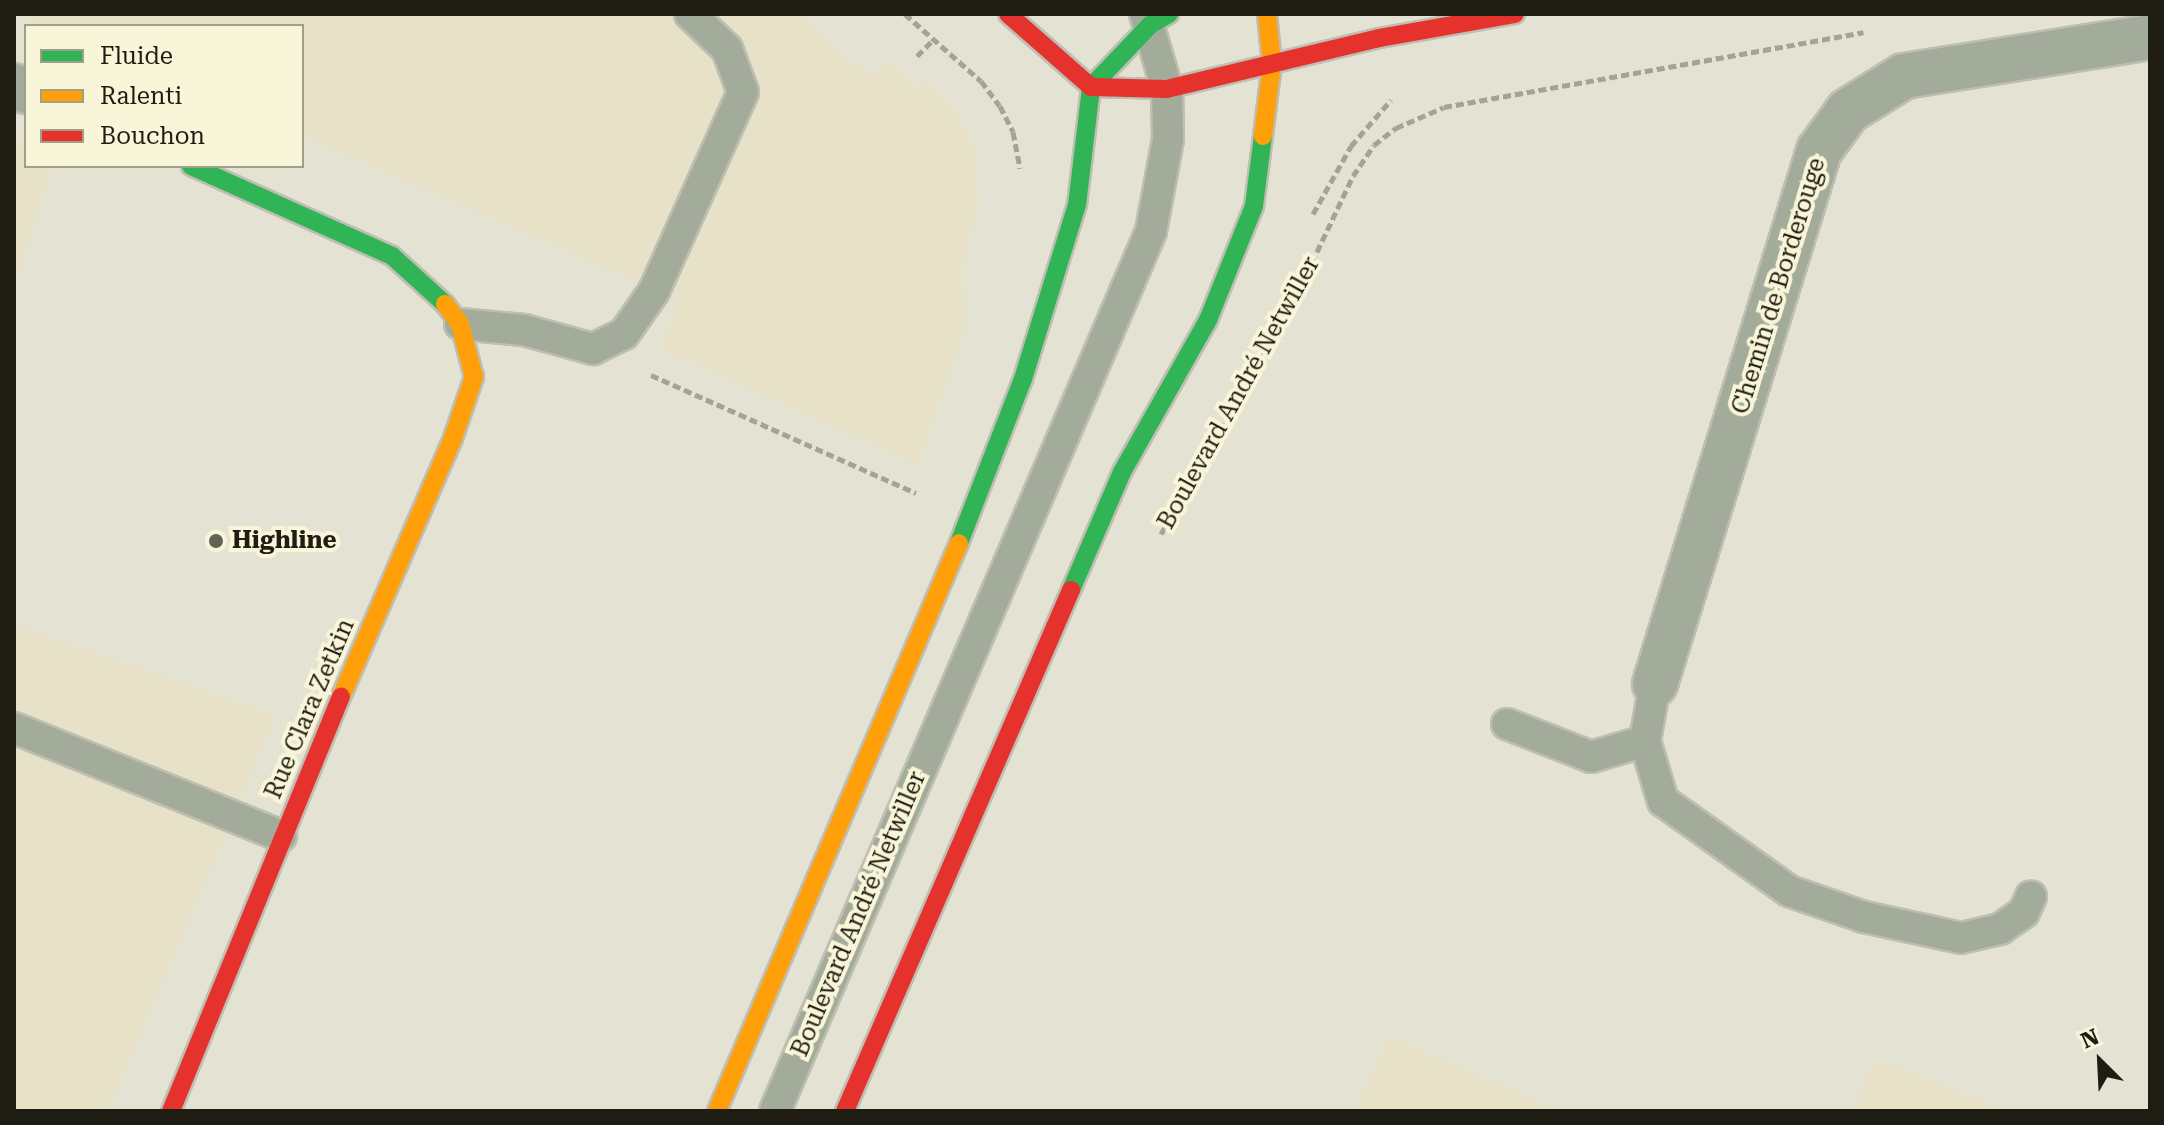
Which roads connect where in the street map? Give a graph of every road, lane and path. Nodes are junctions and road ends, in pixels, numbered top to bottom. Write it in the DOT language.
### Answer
graph roads {
  1 [pos="690,14"];
  2 [pos="905,14"];
  3 [pos="1008,14"];
  4 [pos="1267,14"];
  5 [pos="1515,14"];
  6 [pos="1155,18"];
  7 [pos="1867,31"];
  8 [pos="2059,32"];
  9 [pos="2150,37"];
  10 [pos="933,40"];
  11 [pos="917,56"];
  12 [pos="1272,64"];
  13 [pos="1091,87"];
  14 [pos="1167,89"];
  15 [pos="195,168"];
  16 [pos="1020,172"];
  17 [pos="460,324"];
  18 [pos="593,349"];
  19 [pos="923,496"];
  20 [pos="1158,541"];
  21 [pos="1655,684"];
  22 [pos="1507,724"];
  23 [pos="14,728"];
  24 [pos="1645,741"];
  25 [pos="281,836"];
  26 [pos="2031,896"];
  27 [pos="171,1111"];
  28 [pos="717,1111"];
  29 [pos="775,1111"];
  30 [pos="845,1111"];
  1 -- 18 [label="lane"];
  2 -- 10 [label="path"];
  3 -- 13 [label="street"];
  4 -- 12 [label="street"];
  5 -- 12 [label="street"];
  6 -- 13 [label="street, Boulevard André Netwiller"];
  6 -- 14 [label="lane, Boulevard André Netwiller"];
  7 -- 20 [label="path, Boulevard André Netwiller"];
  8 -- 9 [label="street, Chemin de Borderouge"];
  8 -- 21 [label="street, Chemin de Borderouge"];
  10 -- 11 [label="path"];
  10 -- 16 [label="path"];
  12 -- 14 [label="street"];
  12 -- 30 [label="street"];
  13 -- 14 [label="street"];
  13 -- 28 [label="street"];
  14 -- 29 [label="lane, Boulevard André Netwiller"];
  15 -- 17 [label="street"];
  17 -- 18 [label="lane"];
  17 -- 25 [label="street, Rue Clara Zetkin"];
  18 -- 19 [label="path"];
  21 -- 24 [label="lane"];
  22 -- 24 [label="lane"];
  23 -- 25 [label="lane"];
  24 -- 26 [label="lane"];
  25 -- 27 [label="street, Rue Clara Zetkin"];
}
